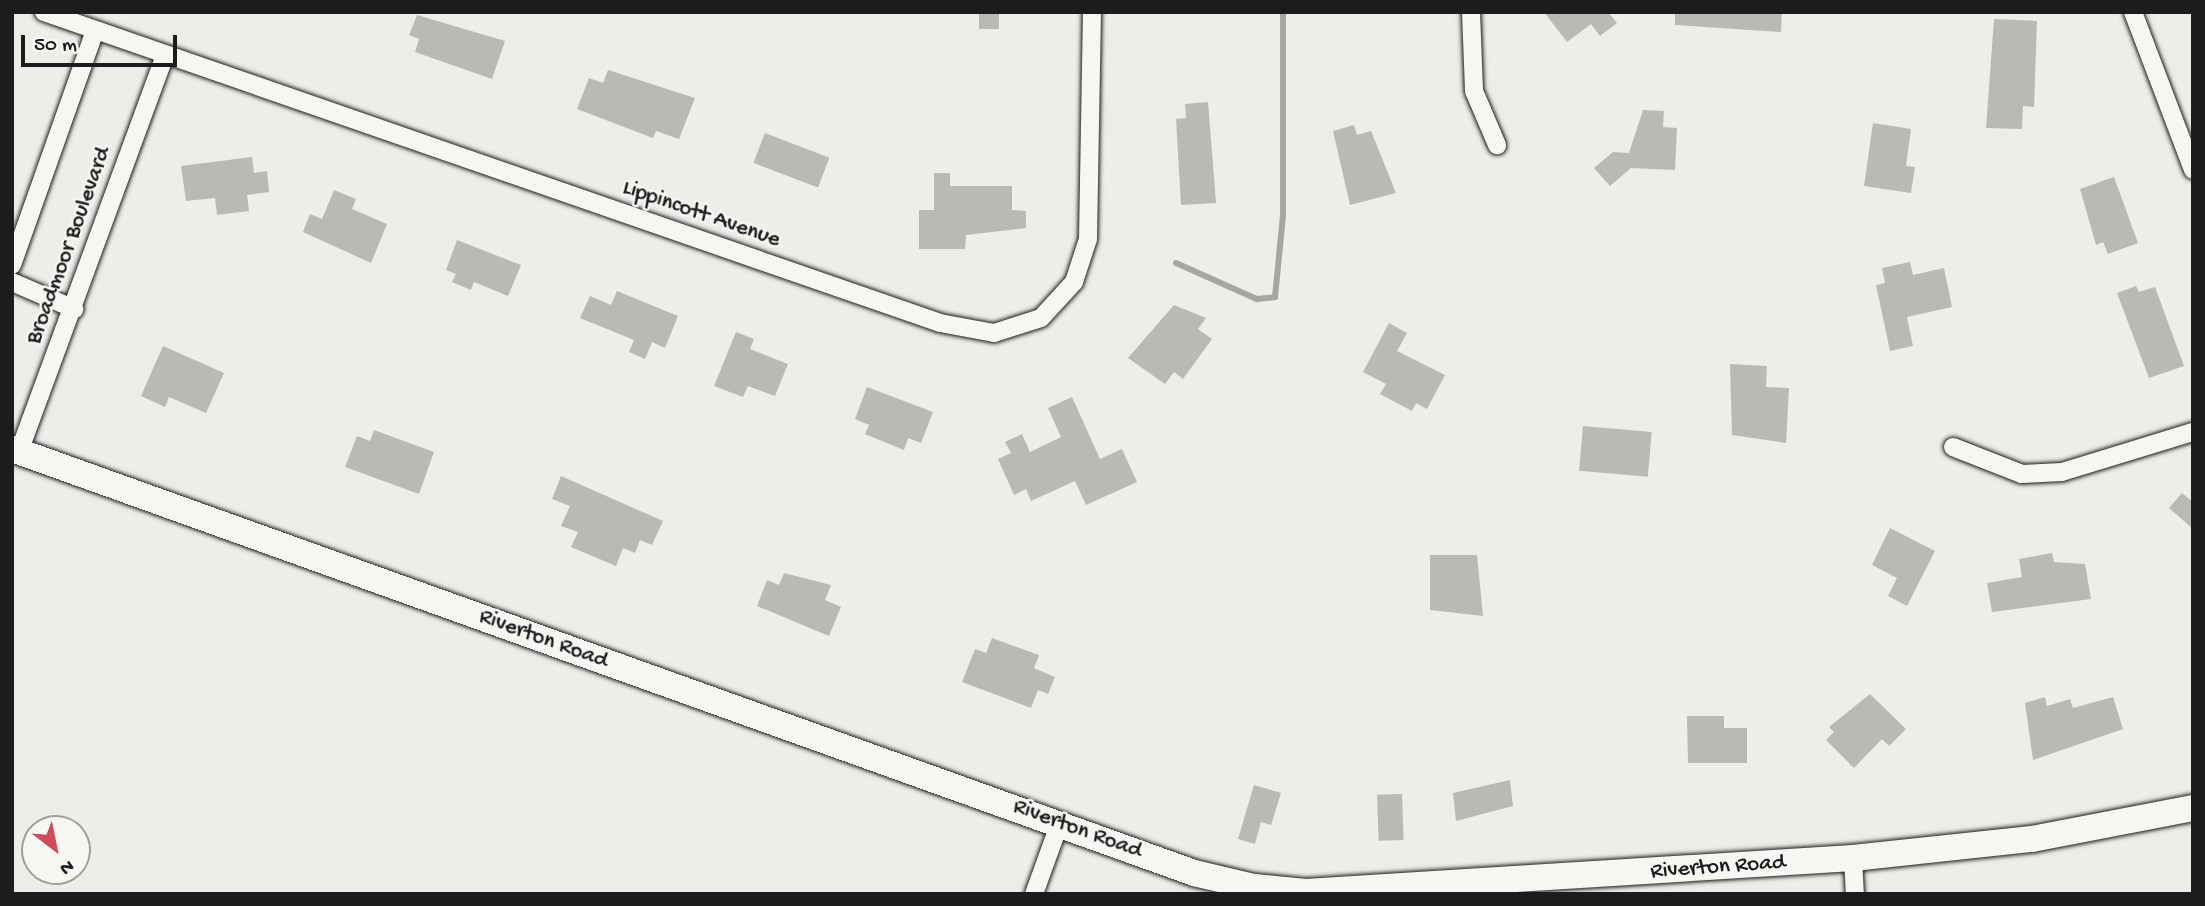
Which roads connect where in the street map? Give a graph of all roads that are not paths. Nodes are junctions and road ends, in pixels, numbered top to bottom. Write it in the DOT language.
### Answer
graph roads {
  1 [pos="44,12"];
  2 [pos="1092,12"];
  3 [pos="1471,12"];
  4 [pos="2133,12"];
  5 [pos="94,33"];
  6 [pos="164,56"];
  7 [pos="1497,145"];
  8 [pos="2193,170"];
  9 [pos="12,265"];
  10 [pos="12,282"];
  11 [pos="74,309"];
  12 [pos="2193,432"];
  13 [pos="1953,447"];
  14 [pos="16,451"];
  15 [pos="2193,808"];
  16 [pos="1060,822"];
  17 [pos="1853,858"];
  18 [pos="1034,894"];
  19 [pos="1855,894"];
  1 -- 5 [label="street, Lippincott Avenue"];
  2 -- 6 [label="street, Lippincott Avenue"];
  3 -- 7 [label="street"];
  4 -- 8 [label="street"];
  5 -- 6 [label="street, Lippincott Avenue"];
  5 -- 9 [label="street, Broadmoor Boulevard"];
  6 -- 11 [label="street, Broadmoor Boulevard"];
  10 -- 11 [label="street"];
  11 -- 14 [label="street, Broadmoor Boulevard"];
  12 -- 13 [label="street"];
  14 -- 16 [label="main road, Riverton Road"];
  15 -- 17 [label="main road, Riverton Road"];
  16 -- 17 [label="main road, Riverton Road"];
  16 -- 18 [label="street"];
  17 -- 19 [label="street"];
}
